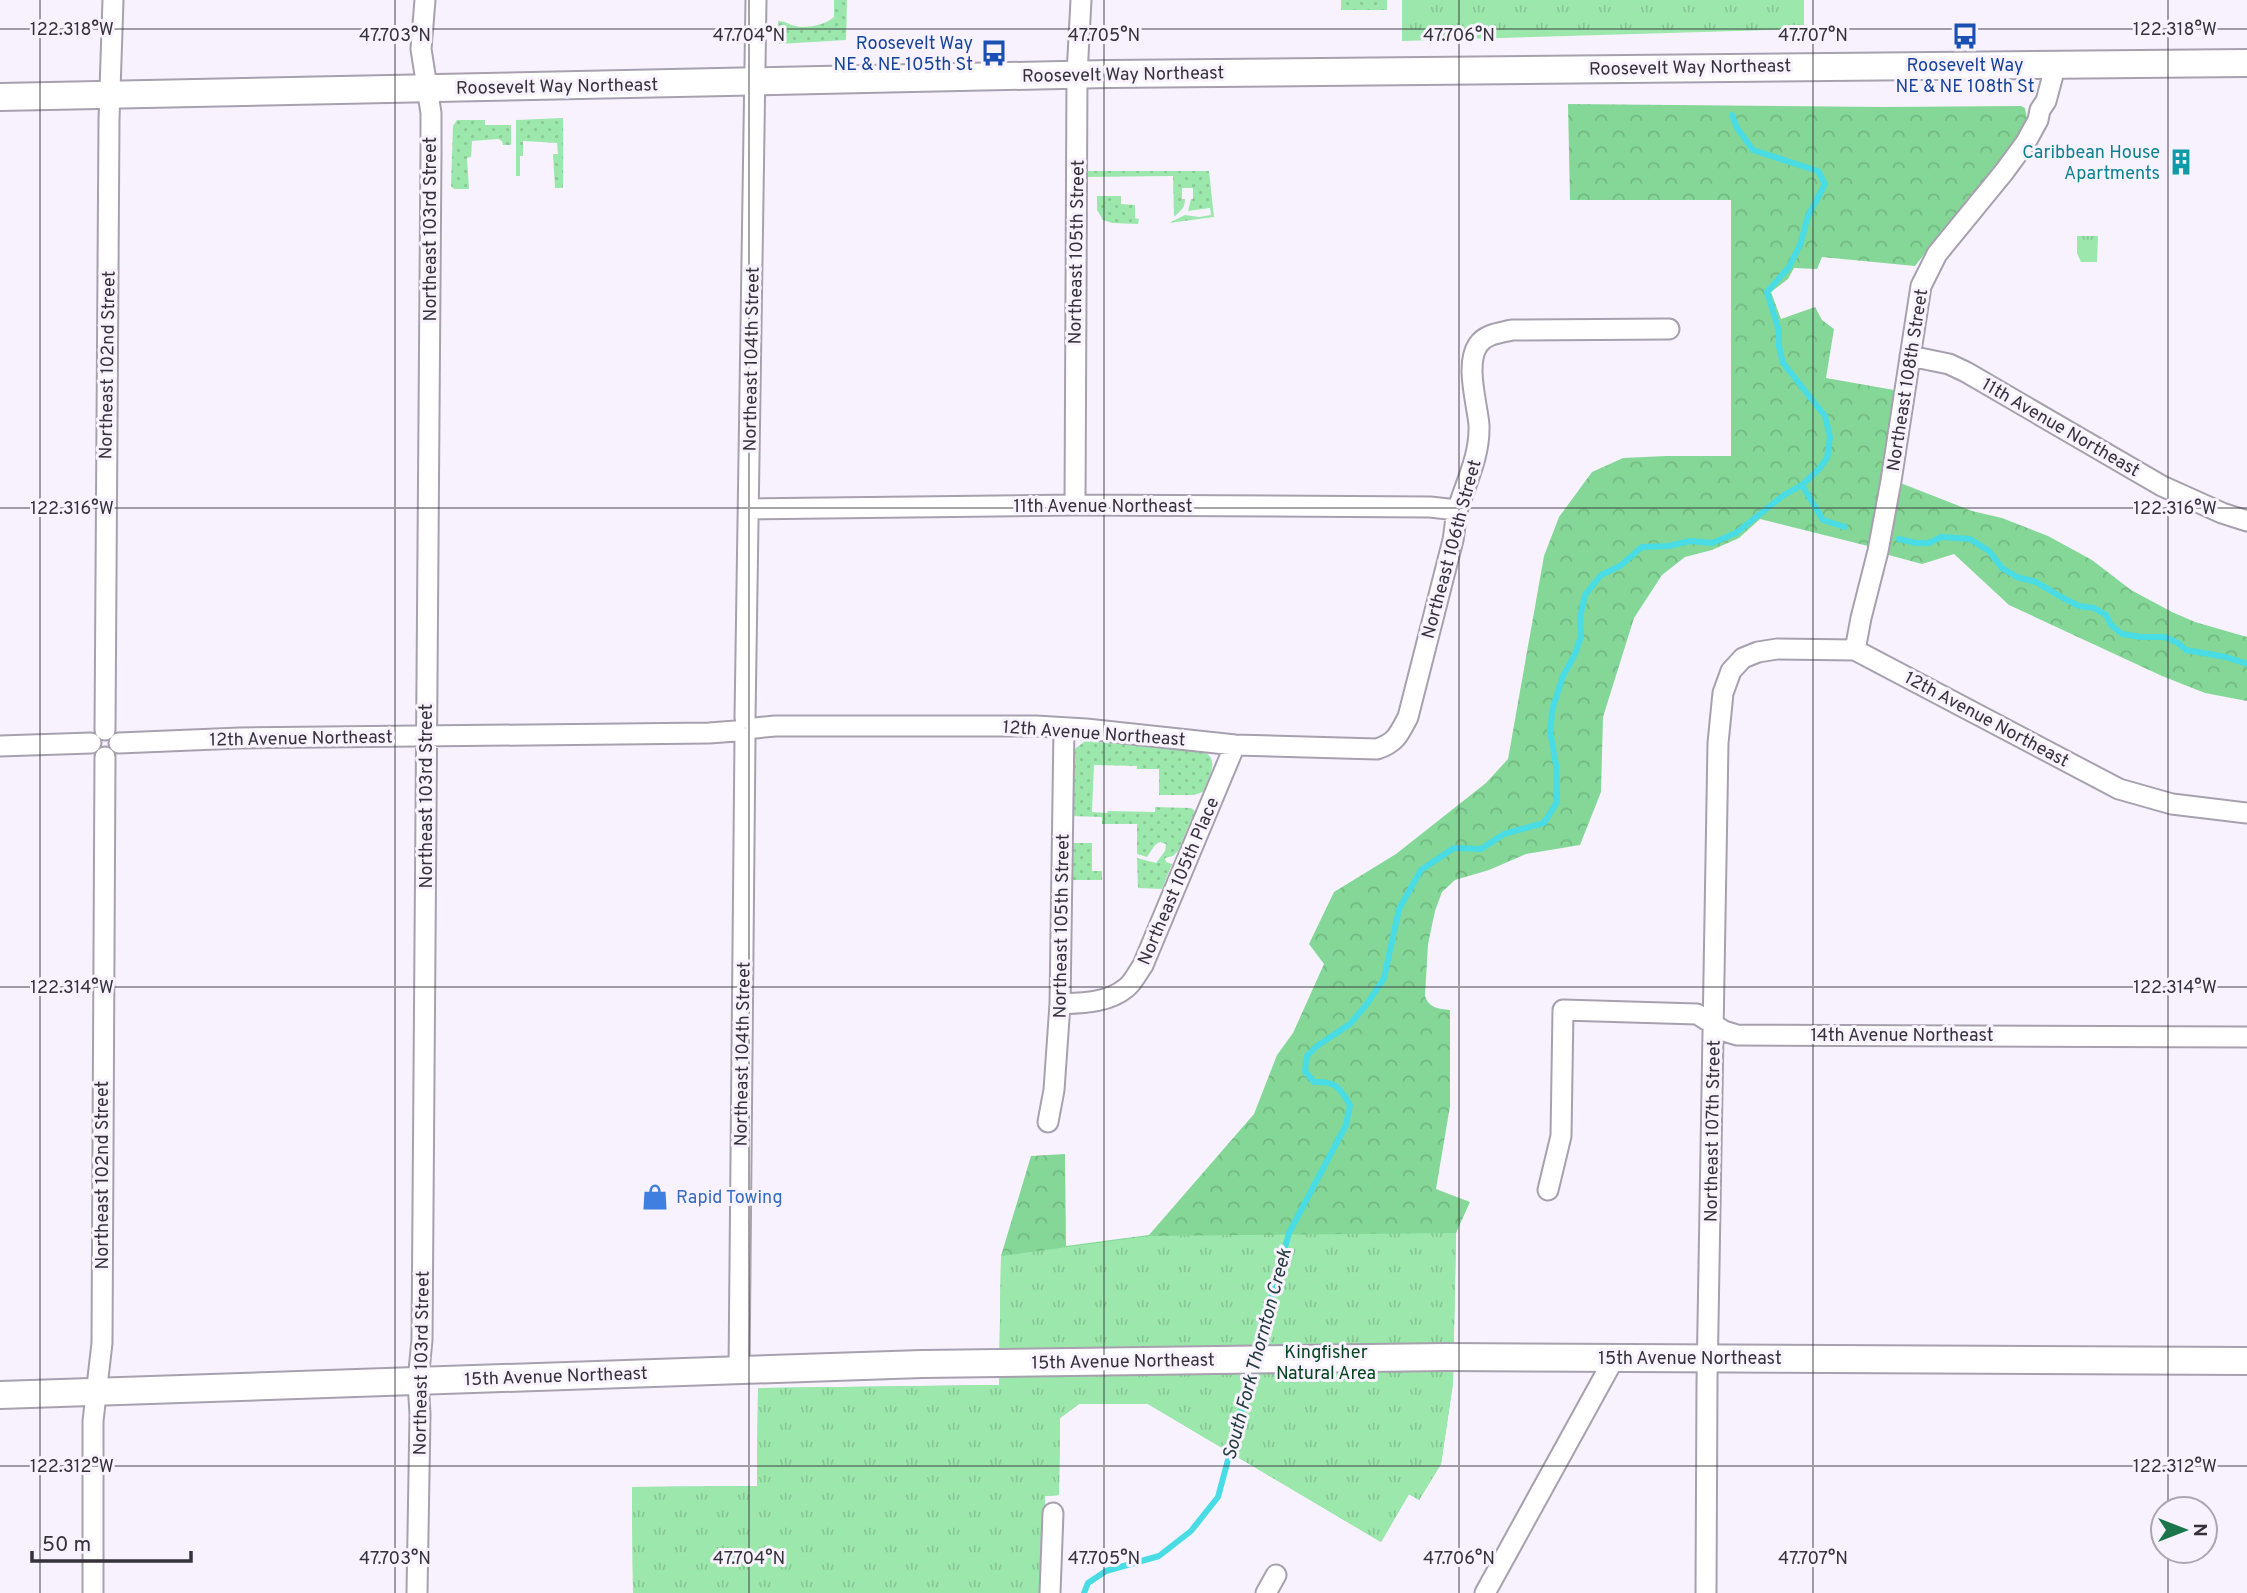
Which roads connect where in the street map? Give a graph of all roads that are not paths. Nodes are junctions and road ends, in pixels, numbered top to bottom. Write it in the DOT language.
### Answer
graph roads {
  1 [pos="113,0"];
  2 [pos="425,0"];
  3 [pos="756,0"];
  4 [pos="1081,0"];
  5 [pos="2247,63"];
  6 [pos="2056,64"];
  7 [pos="1077,75"];
  8 [pos="755,82"];
  9 [pos="426,88"];
  10 [pos="109,95"];
  11 [pos="0,97"];
  12 [pos="1669,329"];
  13 [pos="1910,356"];
  14 [pos="1074,505"];
  15 [pos="749,509"];
  16 [pos="1457,510"];
  17 [pos="2247,522"];
  18 [pos="1855,650"];
  19 [pos="1731,671"];
  20 [pos="745,729"];
  21 [pos="1064,729"];
  22 [pos="427,736"];
  23 [pos="105,743"];
  24 [pos="1235,745"];
  25 [pos="1390,745"];
  26 [pos="0,746"];
  27 [pos="2247,813"];
  28 [pos="1060,1003"];
  29 [pos="1713,1024"];
  30 [pos="2247,1037"];
  31 [pos="1048,1122"];
  32 [pos="1548,1190"];
  33 [pos="1615,1357"];
  34 [pos="1708,1359"];
  35 [pos="2247,1361"];
  36 [pos="739,1370"];
  37 [pos="418,1381"];
  38 [pos="96,1391"];
  39 [pos="0,1395"];
  40 [pos="1053,1513"];
  41 [pos="1276,1575"];
  42 [pos="93,1593"];
  43 [pos="418,1593"];
  44 [pos="1050,1593"];
  45 [pos="1266,1593"];
  46 [pos="1485,1593"];
  47 [pos="1706,1593"];
  1 -- 10 [label="street, Northeast 102nd Street"];
  2 -- 9 [label="street, Northeast 103rd Street"];
  3 -- 8 [label="street, Northeast 104th Street"];
  4 -- 7 [label="street, Northeast 105th Street"];
  5 -- 6 [label="street, Roosevelt Way Northeast"];
  6 -- 7 [label="street, Roosevelt Way Northeast"];
  6 -- 13 [label="street, Northeast 108th Street"];
  7 -- 8 [label="street, Roosevelt Way Northeast"];
  7 -- 14 [label="street, Northeast 105th Street"];
  8 -- 9 [label="street, Roosevelt Way Northeast"];
  8 -- 15 [label="street, Northeast 104th Street"];
  9 -- 10 [label="street, Roosevelt Way Northeast"];
  9 -- 22 [label="street, Northeast 103rd Street"];
  10 -- 11 [label="street, Roosevelt Way Northeast"];
  10 -- 23 [label="street, Northeast 102nd Street"];
  12 -- 16 [label="street, Northeast 106th Street"];
  13 -- 17 [label="street, 11th Avenue Northeast"];
  13 -- 18 [label="street, Northeast 108th Street"];
  14 -- 15 [label="street, 11th Avenue Northeast"];
  14 -- 16 [label="street, 11th Avenue Northeast"];
  15 -- 20 [label="street, Northeast 104th Street"];
  16 -- 25 [label="street, Northeast 106th Street"];
  18 -- 19 [label="street, 12th Avenue Northeast"];
  18 -- 27 [label="street, 12th Avenue Northeast"];
  19 -- 29 [label="street, Northeast 107th Street"];
  20 -- 21 [label="street, 12th Avenue Northeast"];
  20 -- 22 [label="street, 12th Avenue Northeast"];
  20 -- 36 [label="street, Northeast 104th Street"];
  21 -- 24 [label="street, 12th Avenue Northeast"];
  21 -- 28 [label="street, Northeast 105th Street"];
  22 -- 23 [label="street, 12th Avenue Northeast"];
  22 -- 37 [label="street, Northeast 103rd Street"];
  23 -- 26 [label="street, 12th Avenue Northeast"];
  23 -- 38 [label="street, Northeast 102nd Street"];
  24 -- 25 [label="street, 12th Avenue Northeast"];
  24 -- 28 [label="street, Northeast 105th Place"];
  28 -- 31 [label="street, Northeast 105th Street"];
  29 -- 30 [label="street, 14th Avenue Northeast"];
  29 -- 32 [label="street, 14th Avenue Northeast"];
  29 -- 34 [label="street, Northeast 107th Street"];
  33 -- 34 [label="street, 15th Avenue Northeast"];
  33 -- 36 [label="street, 15th Avenue Northeast"];
  33 -- 46 [label="street"];
  34 -- 35 [label="street, 15th Avenue Northeast"];
  34 -- 47 [label="street, Northeast 107th Street"];
  36 -- 37 [label="street, 15th Avenue Northeast"];
  37 -- 38 [label="street, 15th Avenue Northeast"];
  37 -- 43 [label="street, Northeast 103rd Street"];
  38 -- 39 [label="street, 15th Avenue Northeast"];
  38 -- 42 [label="street, Northeast 102nd Street"];
  40 -- 44 [label="street"];
  41 -- 45 [label="street"];
}
